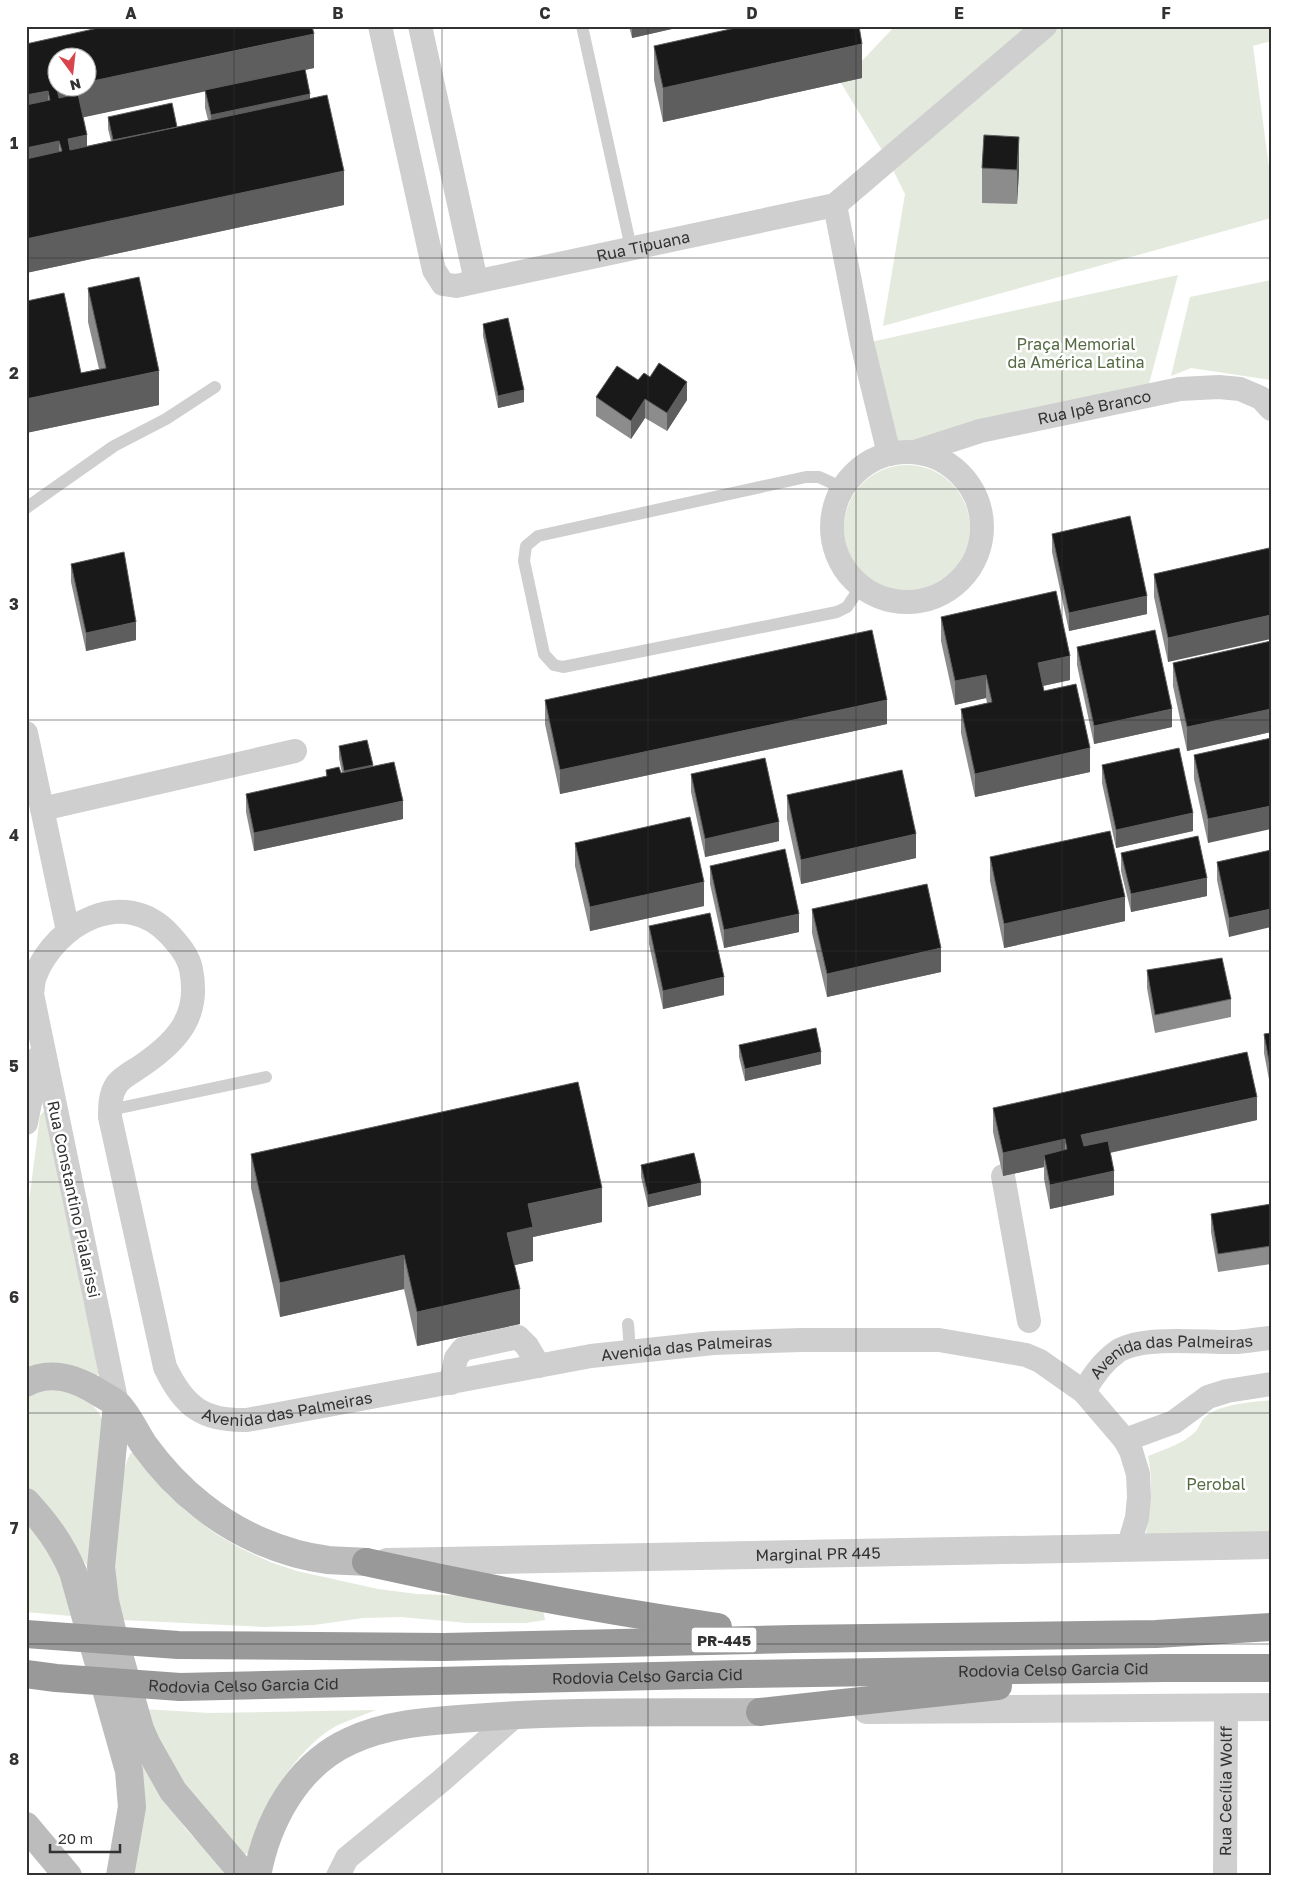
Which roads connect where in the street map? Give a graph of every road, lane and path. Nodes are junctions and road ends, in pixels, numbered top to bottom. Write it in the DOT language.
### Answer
graph roads {
  1 [pos="380,26"];
  2 [pos="420,26"];
  3 [pos="582,26"];
  4 [pos="1045,26"];
  5 [pos="835,205"];
  6 [pos="631,248"];
  7 [pos="476,281"];
  8 [pos="214,387"];
  9 [pos="1271,409"];
  10 [pos="915,452"];
  11 [pos="889,454"];
  12 [pos="843,488"];
  13 [pos="26,508"];
  14 [pos="861,586"];
  15 [pos="26,732"];
  16 [pos="295,751"];
  17 [pos="42,809"];
  18 [pos="68,931"];
  19 [pos="32,994"];
  20 [pos="42,1045"];
  21 [pos="266,1077"];
  22 [pos="110,1110"];
  23 [pos="26,1123"];
  24 [pos="1002,1176"];
  25 [pos="1029,1321"];
  26 [pos="628,1324"];
  27 [pos="1271,1338"];
  28 [pos="630,1352"];
  29 [pos="539,1366"];
  30 [pos="451,1382"];
  31 [pos="26,1383"];
  32 [pos="1271,1384"];
  33 [pos="1084,1392"];
  34 [pos="117,1404"];
  35 [pos="1124,1440"];
  36 [pos="26,1502"];
  37 [pos="1271,1545"];
  38 [pos="1128,1548"];
  39 [pos="366,1562"];
  40 [pos="1271,1627"];
  41 [pos="35,1635"];
  42 [pos="793,1639"];
  43 [pos="1165,1668"];
  44 [pos="1271,1668"];
  45 [pos="26,1674"];
  46 [pos="1226,1706"];
  47 [pos="1271,1707"];
  48 [pos="760,1712"];
  49 [pos="516,1715"];
  50 [pos="26,1826"];
  51 [pos="68,1876"];
  52 [pos="120,1876"];
  53 [pos="242,1876"];
  54 [pos="257,1876"];
  55 [pos="338,1876"];
  56 [pos="1225,1876"];
  1 -- 7 [label="street, Rua Tipuana"];
  2 -- 7 [label="street"];
  3 -- 6 [label="lane"];
  4 -- 5 [label="street, Rua Tipuana"];
  5 -- 6 [label="street, Rua Tipuana"];
  5 -- 11 [label="street"];
  6 -- 7 [label="street, Rua Tipuana"];
  8 -- 13 [label="lane"];
  9 -- 10 [label="street, Rua Ipê Branco"];
  10 -- 11 [label="street"];
  10 -- 14 [label="street"];
  11 -- 12 [label="street"];
  12 -- 14 [label="street"];
  12 -- 14 [label="lane"];
  15 -- 17 [label="street"];
  16 -- 17 [label="street"];
  17 -- 18 [label="street"];
  18 -- 19 [label="street, Avenida das Palmeiras"];
  18 -- 22 [label="street, Avenida das Palmeiras"];
  19 -- 20 [label="street, Rua Constantino Pialarissi"];
  20 -- 23 [label="street"];
  20 -- 34 [label="street, Rua Constantino Pialarissi"];
  21 -- 22 [label="lane"];
  22 -- 30 [label="street, Avenida das Palmeiras"];
  24 -- 25 [label="street"];
  26 -- 28 [label="lane"];
  27 -- 33 [label="street, Avenida das Palmeiras"];
  28 -- 29 [label="street, Avenida das Palmeiras"];
  28 -- 33 [label="street, Avenida das Palmeiras"];
  29 -- 30 [label="street, Avenida das Palmeiras"];
  29 -- 30 [label="street"];
  31 -- 34 [label="main road"];
  32 -- 35 [label="street"];
  33 -- 35 [label="street, Avenida das Palmeiras"];
  34 -- 39 [label="main road"];
  34 -- 53 [label="main road"];
  35 -- 38 [label="street, Avenida das Palmeiras"];
  36 -- 52 [label="main road"];
  37 -- 38 [label="street, Marginal PR 445"];
  38 -- 39 [label="street, Marginal PR 445"];
  39 -- 42 [label="highway"];
  40 -- 42 [label="highway, Rodovia Celso Garcia Cid / PR-445"];
  41 -- 42 [label="highway, Rodovia Celso Garcia Cid / PR-445"];
  43 -- 44 [label="highway, Rodovia Celso Garcia Cid / PR-445"];
  43 -- 45 [label="highway, Rodovia Celso Garcia Cid / PR-445"];
  43 -- 48 [label="highway"];
  46 -- 47 [label="street"];
  46 -- 48 [label="street"];
  46 -- 56 [label="street, Rua Cecília Wolff"];
  48 -- 49 [label="main road"];
  49 -- 54 [label="main road"];
  49 -- 55 [label="street"];
  50 -- 51 [label="main road"];
}
